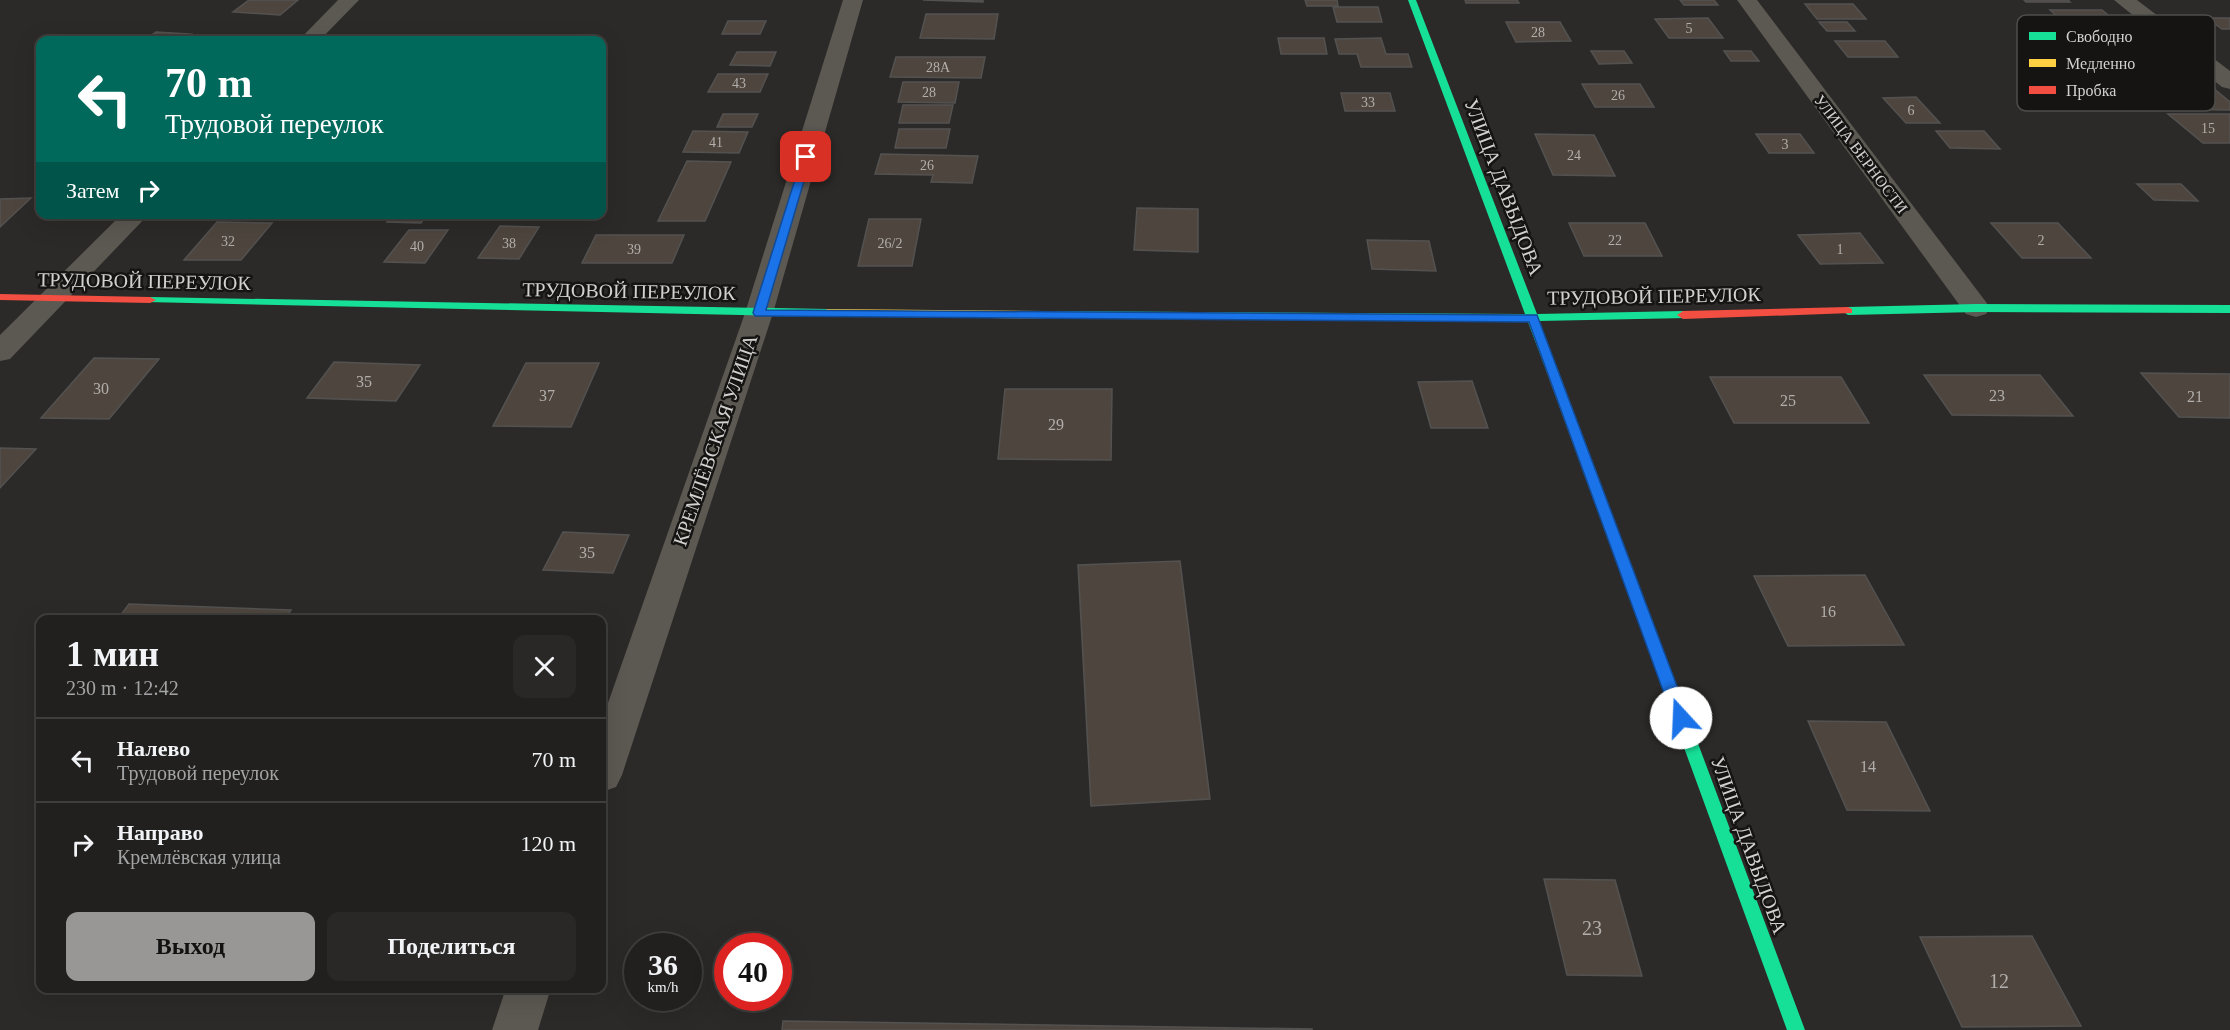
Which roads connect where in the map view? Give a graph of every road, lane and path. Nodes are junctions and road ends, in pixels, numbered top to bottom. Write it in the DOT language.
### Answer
graph roads {
  1 [pos="349,0"];
  2 [pos="853,0"];
  3 [pos="1412,0"];
  4 [pos="1747,0"];
  5 [pos="2124,0"];
  6 [pos="2143,15"];
  7 [pos="313,36"];
  8 [pos="2215,70"];
  9 [pos="2230,82"];
  10 [pos="131,219"];
  11 [pos="0,297"];
  12 [pos="54,298"];
  13 [pos="1976,308"];
  14 [pos="2230,309"];
  15 [pos="759,313"];
  16 [pos="1533,318"];
  17 [pos="0,352"];
  18 [pos="606,763"];
  19 [pos="527,993"];
  20 [pos="515,1030"];
  21 [pos="1796,1030"];
  1 -- 7 [label="street"];
  2 -- 15 [label="street, КРЕМЛЁВСКАЯ УЛИЦА"];
  3 -- 16 [label="street, УЛИЦА ДАВЫДОВА"];
  4 -- 13 [label="street, УЛИЦА ВЕРНОСТИ"];
  5 -- 6 [label="street"];
  8 -- 9 [label="street"];
  10 -- 12 [label="street"];
  11 -- 12 [label="street, ТРУДОВОЙ ПЕРЕУЛОК"];
  12 -- 15 [label="street, ТРУДОВОЙ ПЕРЕУЛОК"];
  12 -- 17 [label="street"];
  13 -- 14 [label="street, ТРУДОВОЙ ПЕРЕУЛОК"];
  13 -- 16 [label="street, ТРУДОВОЙ ПЕРЕУЛОК"];
  15 -- 16 [label="street, ТРУДОВОЙ ПЕРЕУЛОК"];
  15 -- 18 [label="street, КРЕМЛЁВСКАЯ УЛИЦА"];
  16 -- 21 [label="street, УЛИЦА ДАВЫДОВА"];
  19 -- 20 [label="street"];
}
